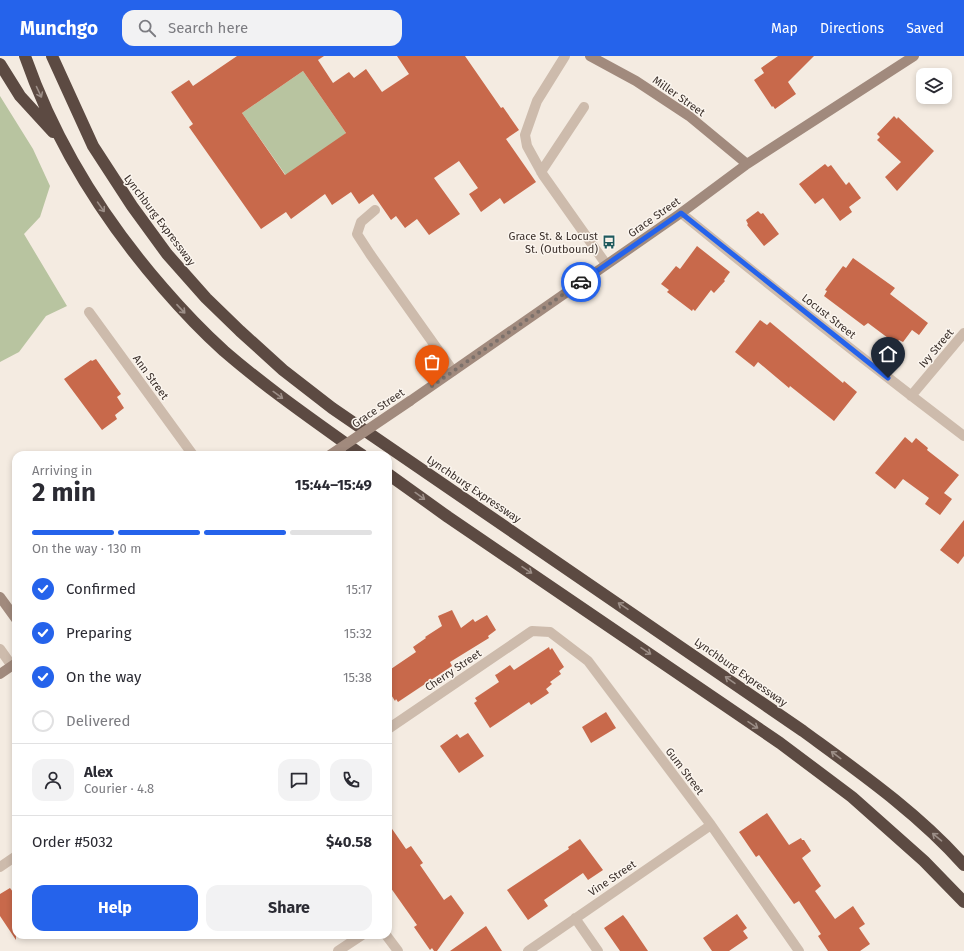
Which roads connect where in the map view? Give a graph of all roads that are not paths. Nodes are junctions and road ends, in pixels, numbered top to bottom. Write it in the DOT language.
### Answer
graph roads {
  1 [pos="25,56"];
  2 [pos="52,56"];
  3 [pos="565,56"];
  4 [pos="590,56"];
  5 [pos="914,56"];
  6 [pos="0,64"];
  7 [pos="584,107"];
  8 [pos="60,139"];
  9 [pos="747,164"];
  10 [pos="541,172"];
  11 [pos="375,210"];
  12 [pos="681,213"];
  13 [pos="606,264"];
  14 [pos="90,312"];
  15 [pos="964,333"];
  16 [pos="453,371"];
  17 [pos="911,396"];
  18 [pos="964,436"];
  19 [pos="190,451"];
  20 [pos="336,451"];
  21 [pos="356,451"];
  22 [pos="392,477"];
  23 [pos="0,597"];
  24 [pos="12,614"];
  25 [pos="532,631"];
  26 [pos="0,649"];
  27 [pos="12,662"];
  28 [pos="12,665"];
  29 [pos="0,674"];
  30 [pos="392,726"];
  31 [pos="711,825"];
  32 [pos="12,859"];
  33 [pos="964,865"];
  34 [pos="0,867"];
  35 [pos="964,902"];
  36 [pos="575,918"];
  37 [pos="356,939"];
  38 [pos="389,939"];
  39 [pos="338,951"];
  40 [pos="398,951"];
  41 [pos="528,951"];
  42 [pos="598,951"];
  43 [pos="799,951"];
  1 -- 8 [label="highway, one-way"];
  33 -- 2 [label="highway, Lynchburg Expressway, one-way"];
  3 -- 10 [label="street"];
  4 -- 9 [label="main road, Miller Street"];
  5 -- 9 [label="main road, Grace Street"];
  6 -- 8 [label="highway"];
  7 -- 10 [label="street"];
  8 -- 21 [label="highway, one-way"];
  9 -- 12 [label="main road, Grace Street"];
  10 -- 13 [label="street"];
  11 -- 16 [label="street"];
  12 -- 13 [label="main road, Grace Street"];
  12 -- 17 [label="street, Locust Street"];
  13 -- 16 [label="main road, Grace Street"];
  14 -- 19 [label="street, Ann Street"];
  15 -- 17 [label="street, Ivy Street"];
  16 -- 20 [label="main road, Grace Street, bridge"];
  17 -- 18 [label="street, Locust Street"];
  22 -- 35 [label="highway, one-way"];
  23 -- 24 [label="main road"];
  25 -- 30 [label="street, Cherry Street"];
  25 -- 31 [label="street, Gum Street"];
  26 -- 27 [label="street"];
  28 -- 29 [label="main road"];
  31 -- 36 [label="street, Vine Street"];
  31 -- 43 [label="street, Gum Street"];
  32 -- 34 [label="street"];
  36 -- 41 [label="street, Vine Street"];
  36 -- 42 [label="street"];
  37 -- 39 [label="street"];
  38 -- 40 [label="street"];
}
